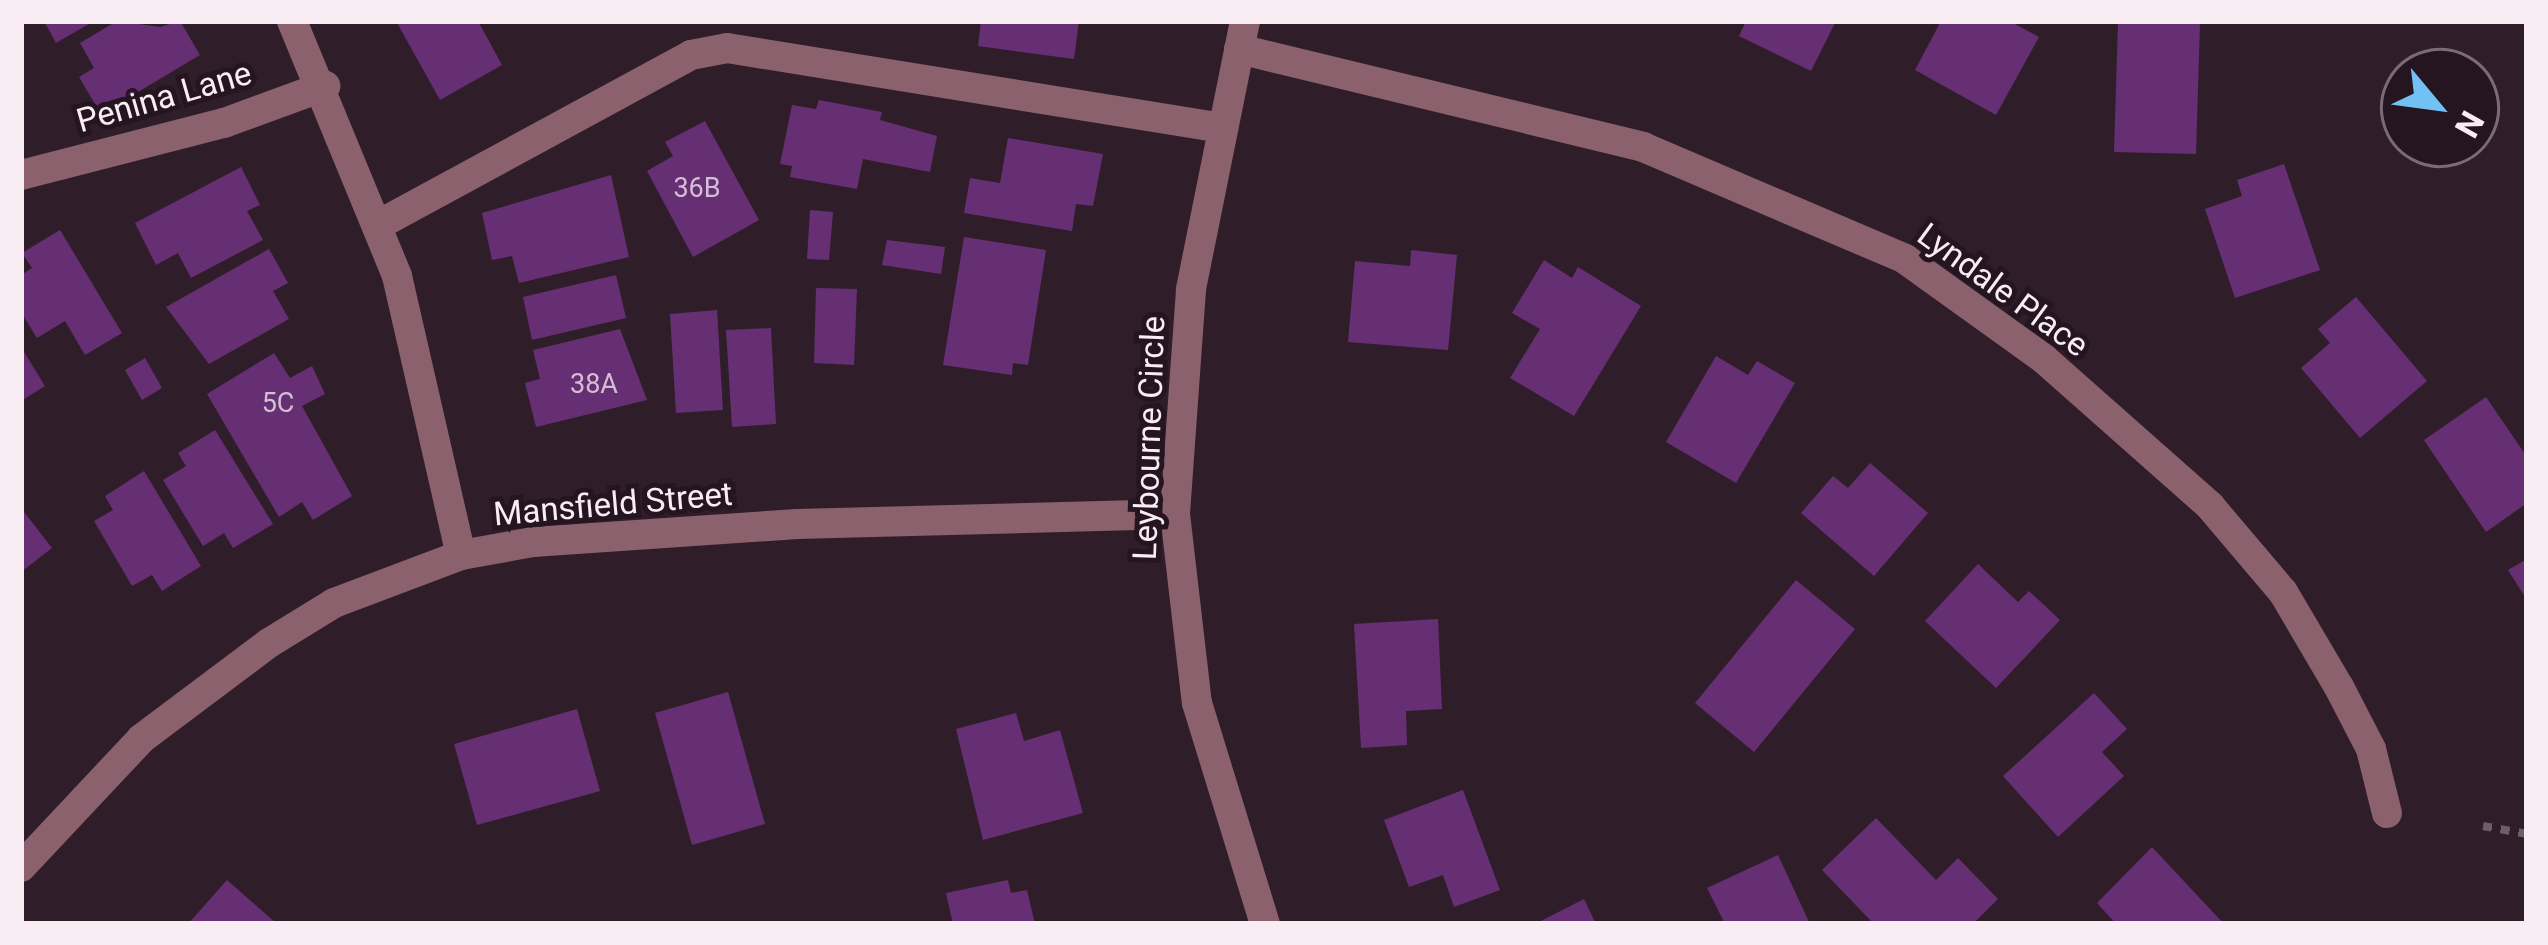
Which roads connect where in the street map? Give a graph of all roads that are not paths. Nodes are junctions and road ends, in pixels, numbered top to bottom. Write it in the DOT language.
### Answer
graph roads {
  1 [pos="292,21"];
  2 [pos="1242,35"];
  3 [pos="325,86"];
  4 [pos="1222,128"];
  5 [pos="21,175"];
  6 [pos="377,225"];
  7 [pos="1175,514"];
  8 [pos="461,555"];
  9 [pos="2386,814"];
  10 [pos="21,867"];
  11 [pos="1264,924"];
  1 -- 3 [label="street"];
  2 -- 4 [label="street, Leybourne Circle"];
  2 -- 9 [label="street, Lyndale Place"];
  3 -- 5 [label="street, Penina Lane"];
  3 -- 6 [label="street"];
  4 -- 6 [label="street"];
  4 -- 7 [label="street, Leybourne Circle"];
  6 -- 8 [label="street"];
  7 -- 8 [label="street, Mansfield Street"];
  7 -- 11 [label="street, Leybourne Circle"];
  8 -- 10 [label="street, Mansfield Street"];
}
